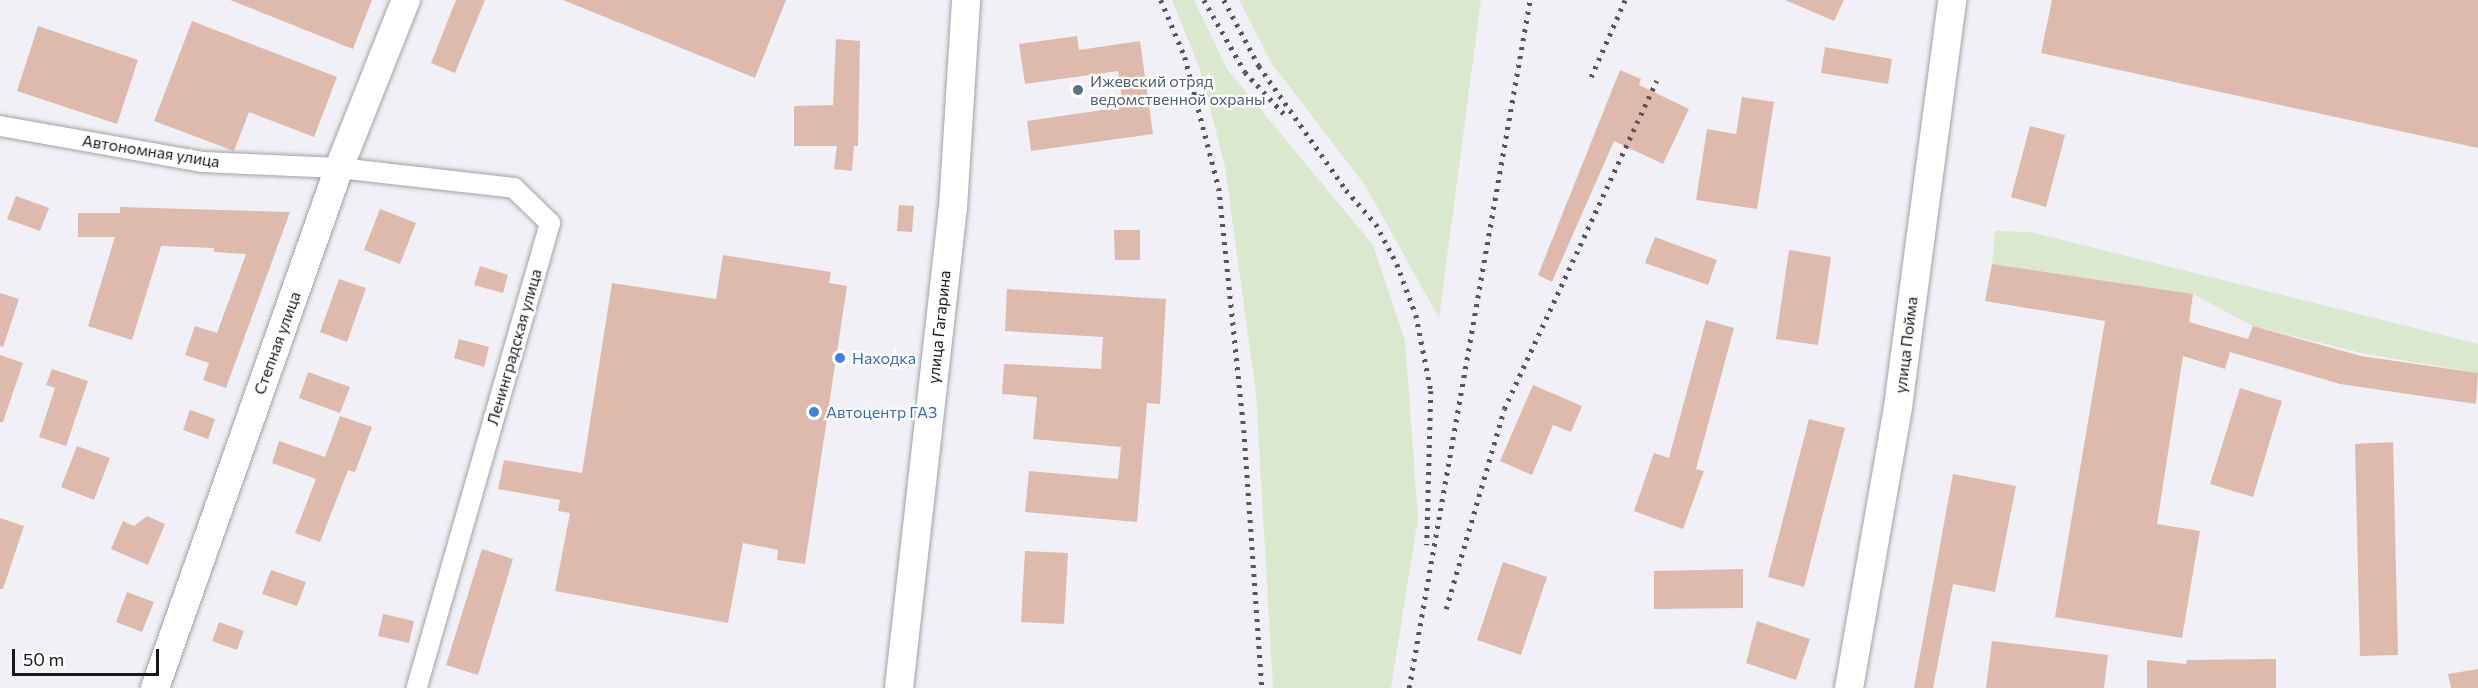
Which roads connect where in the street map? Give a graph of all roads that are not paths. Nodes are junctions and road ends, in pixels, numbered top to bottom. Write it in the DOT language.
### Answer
graph roads {
  1 [pos="406,0"];
  2 [pos="1952,0"];
  3 [pos="969,7"];
  4 [pos="0,127"];
  5 [pos="339,168"];
  6 [pos="155,688"];
  7 [pos="417,688"];
  8 [pos="899,688"];
  9 [pos="1849,688"];
  1 -- 5 [label="street, Степная улица"];
  2 -- 9 [label="street, улица Пойма"];
  3 -- 8 [label="street, улица Гагарина"];
  4 -- 5 [label="street, Автономная улица"];
  5 -- 6 [label="street, Степная улица"];
  5 -- 7 [label="street, Ленинградская улица"];
}
